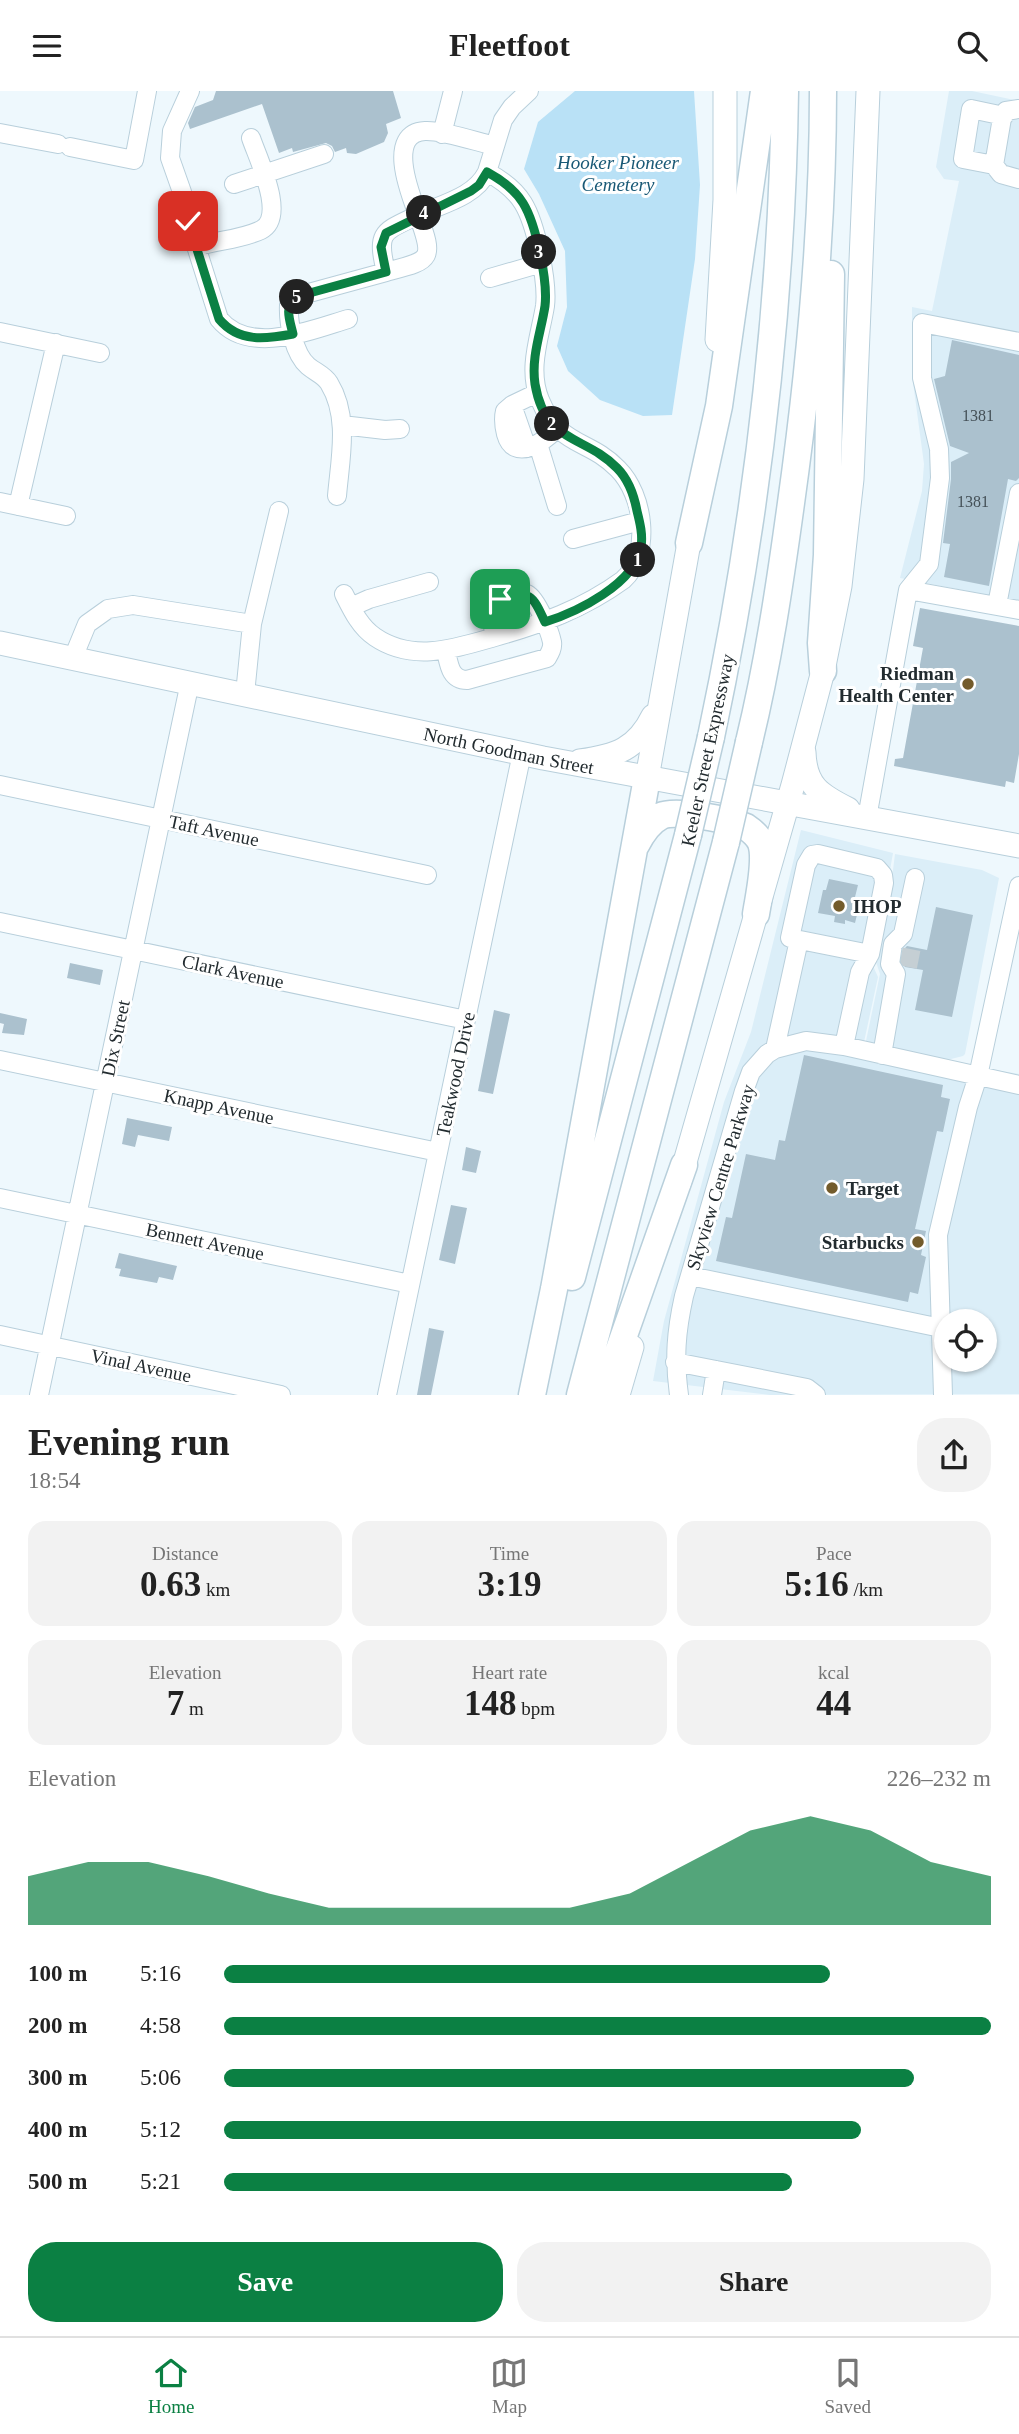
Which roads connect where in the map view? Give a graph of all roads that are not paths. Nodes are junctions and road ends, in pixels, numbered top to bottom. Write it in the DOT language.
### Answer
graph roads {
  1 [pos="148,91"];
  2 [pos="190,91"];
  3 [pos="453,91"];
  4 [pos="529,91"];
  5 [pos="725,91"];
  6 [pos="764,91"];
  7 [pos="785,91"];
  8 [pos="824,91"];
  9 [pos="868,91"];
  10 [pos="1011,112"];
  11 [pos="0,133"];
  12 [pos="442,134"];
  13 [pos="251,138"];
  14 [pos="495,146"];
  15 [pos="324,154"];
  16 [pos="994,165"];
  17 [pos="487,172"];
  18 [pos="263,174"];
  19 [pos="1019,179"];
  20 [pos="233,184"];
  21 [pos="418,215"];
  22 [pos="196,247"];
  23 [pos="542,263"];
  24 [pos="386,272"];
  25 [pos="490,278"];
  26 [pos="348,319"];
  27 [pos="0,332"];
  28 [pos="293,334"];
  29 [pos="1019,342"];
  30 [pos="56,344"];
  31 [pos="100,352"];
  32 [pos="537,393"];
  33 [pos="342,425"];
  34 [pos="400,429"];
  35 [pos="556,429"];
  36 [pos="533,446"];
  37 [pos="1019,493"];
  38 [pos="337,496"];
  39 [pos="0,502"];
  40 [pos="18,506"];
  41 [pos="558,506"];
  42 [pos="279,511"];
  43 [pos="66,516"];
  44 [pos="640,521"];
  45 [pos="573,539"];
  46 [pos="689,543"];
  47 [pos="429,582"];
  48 [pos="908,590"];
  49 [pos="997,605"];
  50 [pos="1019,610"];
  51 [pos="545,622"];
  52 [pos="252,624"];
  53 [pos="495,638"];
  54 [pos="0,643"];
  55 [pos="446,651"];
  56 [pos="73,658"];
  57 [pos="823,671"];
  58 [pos="190,682"];
  59 [pos="245,694"];
  60 [pos="661,697"];
  61 [pos="805,738"];
  62 [pos="522,753"];
  63 [pos="566,762"];
  64 [pos="647,778"];
  65 [pos="0,785"];
  66 [pos="788,803"];
  67 [pos="161,818"];
  68 [pos="867,818"];
  69 [pos="1019,846"];
  70 [pos="631,858"];
  71 [pos="427,875"];
  72 [pos="915,878"];
  73 [pos="1019,886"];
  74 [pos="756,913"];
  75 [pos="0,922"];
  76 [pos="799,940"];
  77 [pos="133,950"];
  78 [pos="870,954"];
  79 [pos="466,1020"];
  80 [pos="844,1046"];
  81 [pos="775,1049"];
  82 [pos="881,1055"];
  83 [pos="0,1060"];
  84 [pos="978,1076"];
  85 [pos="106,1082"];
  86 [pos="1019,1085"];
  87 [pos="438,1152"];
  88 [pos="684,1165"];
  89 [pos="0,1198"];
  90 [pos="77,1215"];
  91 [pos="690,1276"];
  92 [pos="410,1284"];
  93 [pos="940,1309"];
  94 [pos="934,1327"];
  95 [pos="0,1335"];
  96 [pos="50,1346"];
  97 [pos="675,1362"];
  98 [pos="716,1370"];
  99 [pos="942,1372"];
  100 [pos="616,1392"];
  101 [pos="39,1395"];
  102 [pos="281,1395"];
  103 [pos="387,1395"];
  104 [pos="532,1395"];
  105 [pos="541,1395"];
  106 [pos="580,1395"];
  107 [pos="679,1395"];
  108 [pos="712,1395"];
  109 [pos="816,1395"];
  110 [pos="943,1395"];
  1 -- 11 [label="street"];
  2 -- 22 [label="street"];
  3 -- 12 [label="street"];
  4 -- 14 [label="street"];
  5 -- 46 [label="main road"];
  6 -- 46 [label="highway"];
  7 -- 105 [label="highway, Keeler Street Expressway, bridge"];
  8 -- 57 [label="highway"];
  8 -- 106 [label="highway, Keeler Street Expressway, bridge"];
  9 -- 57 [label="main road"];
  10 -- 16 [label="street"];
  10 -- 16 [label="street"];
  12 -- 14 [label="street"];
  12 -- 21 [label="street"];
  13 -- 18 [label="street"];
  14 -- 17 [label="street"];
  15 -- 18 [label="street"];
  16 -- 19 [label="street"];
  17 -- 21 [label="street"];
  17 -- 23 [label="street"];
  18 -- 20 [label="street"];
  18 -- 22 [label="street"];
  21 -- 24 [label="street"];
  21 -- 24 [label="street"];
  22 -- 28 [label="street"];
  23 -- 25 [label="street"];
  23 -- 32 [label="street"];
  24 -- 28 [label="street"];
  26 -- 28 [label="street"];
  27 -- 30 [label="street"];
  28 -- 33 [label="street"];
  29 -- 48 [label="street"];
  30 -- 31 [label="street"];
  30 -- 40 [label="street"];
  32 -- 35 [label="street"];
  32 -- 36 [label="street"];
  33 -- 34 [label="street"];
  33 -- 38 [label="street"];
  35 -- 36 [label="street"];
  35 -- 44 [label="street"];
  36 -- 41 [label="street"];
  37 -- 49 [label="street"];
  39 -- 40 [label="street"];
  40 -- 43 [label="street"];
  42 -- 52 [label="street"];
  44 -- 45 [label="street"];
  44 -- 51 [label="street"];
  46 -- 60 [label="main road"];
  47 -- 55 [label="street"];
  48 -- 49 [label="street"];
  48 -- 68 [label="street"];
  49 -- 50 [label="street"];
  51 -- 53 [label="street"];
  51 -- 53 [label="street"];
  51 -- 55 [label="street"];
  52 -- 56 [label="street"];
  52 -- 59 [label="street"];
  53 -- 55 [label="street"];
  54 -- 56 [label="main road, North Goodman Street"];
  56 -- 58 [label="main road, North Goodman Street"];
  57 -- 61 [label="main road"];
  58 -- 59 [label="main road, North Goodman Street"];
  58 -- 67 [label="street, Dix Street"];
  59 -- 62 [label="main road, North Goodman Street"];
  60 -- 63 [label="main road"];
  60 -- 64 [label="main road"];
  61 -- 66 [label="main road"];
  61 -- 68 [label="main road"];
  62 -- 63 [label="main road, North Goodman Street"];
  62 -- 79 [label="street, Teakwood Drive"];
  63 -- 64 [label="main road, North Goodman Street"];
  64 -- 66 [label="main road, North Goodman Street"];
  64 -- 70 [label="highway"];
  65 -- 67 [label="street, Taft Avenue"];
  66 -- 68 [label="main road, North Goodman Street"];
  66 -- 74 [label="main road"];
  67 -- 71 [label="street, Taft Avenue"];
  67 -- 77 [label="street, Dix Street"];
  68 -- 69 [label="main road, North Goodman Street"];
  70 -- 74 [label="highway"];
  70 -- 104 [label="highway"];
  72 -- 82 [label="street"];
  73 -- 84 [label="street"];
  74 -- 88 [label="main road"];
  75 -- 77 [label="street, Clark Avenue"];
  76 -- 78 [label="street"];
  76 -- 78 [label="street"];
  76 -- 81 [label="street"];
  77 -- 79 [label="street, Clark Avenue"];
  77 -- 85 [label="street, Dix Street"];
  78 -- 80 [label="street"];
  79 -- 87 [label="street, Teakwood Drive"];
  80 -- 81 [label="street"];
  80 -- 82 [label="street"];
  81 -- 91 [label="street, Skyview Centre Parkway"];
  82 -- 84 [label="street"];
  83 -- 85 [label="street, Knapp Avenue"];
  84 -- 86 [label="street"];
  84 -- 93 [label="street"];
  85 -- 87 [label="street, Knapp Avenue"];
  85 -- 90 [label="street, Dix Street"];
  87 -- 92 [label="street, Teakwood Drive"];
  88 -- 100 [label="highway"];
  89 -- 90 [label="street, Bennett Avenue"];
  90 -- 92 [label="street, Bennett Avenue"];
  90 -- 96 [label="street, Dix Street"];
  91 -- 94 [label="street"];
  91 -- 97 [label="street, Skyview Centre Parkway"];
  92 -- 103 [label="street, Teakwood Drive"];
  95 -- 96 [label="street, Vinal Avenue"];
  96 -- 101 [label="street, Dix Street"];
  96 -- 102 [label="street, Vinal Avenue"];
  97 -- 98 [label="street"];
  97 -- 107 [label="street, Skyview Centre Parkway"];
  98 -- 108 [label="street"];
  98 -- 109 [label="street"];
  99 -- 110 [label="street"];
}
